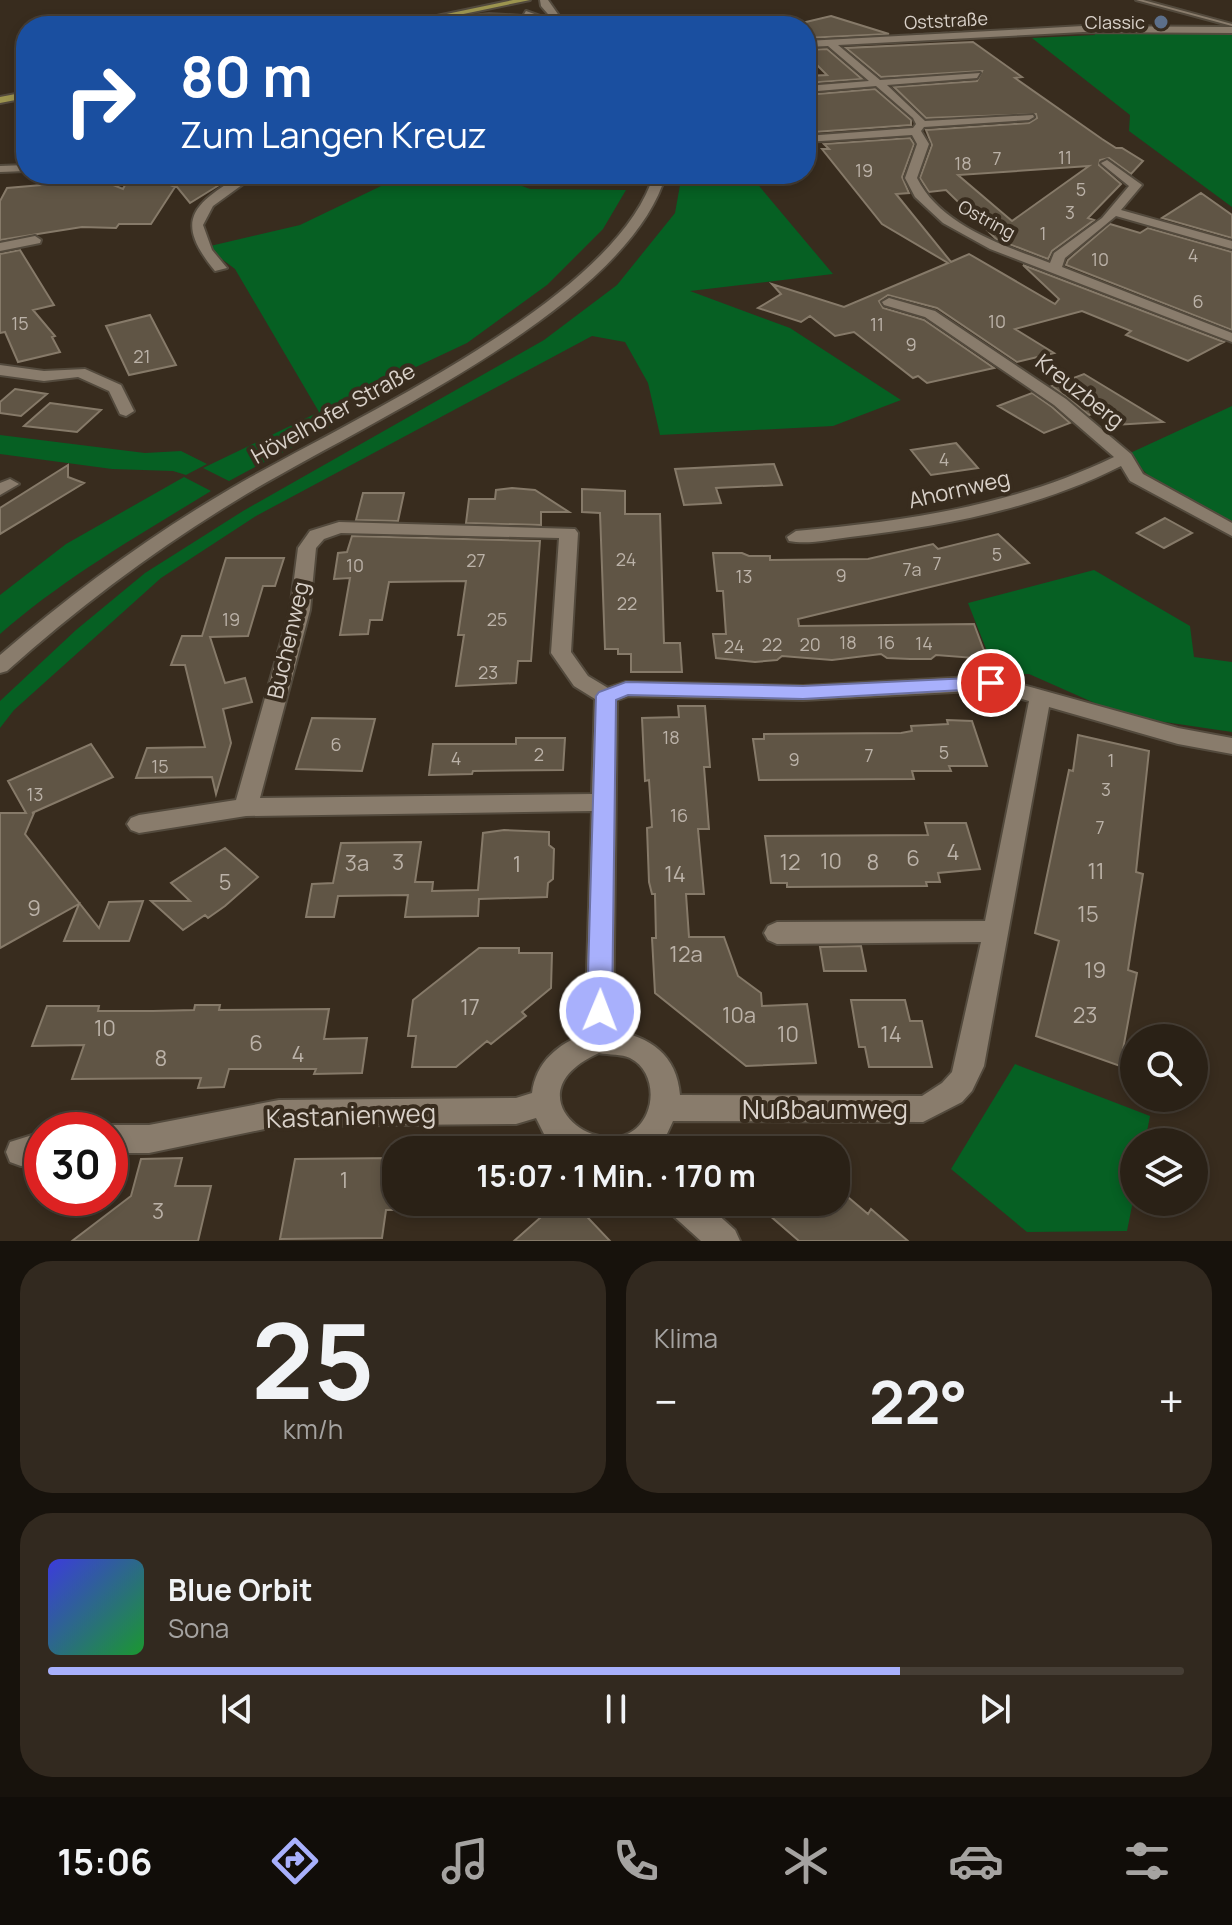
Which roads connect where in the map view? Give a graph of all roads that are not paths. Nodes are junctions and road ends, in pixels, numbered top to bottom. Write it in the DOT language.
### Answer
graph roads {
  1 [pos="524,0"];
  2 [pos="1138,0"];
  3 [pos="506,4"];
  4 [pos="445,16"];
  5 [pos="532,16"];
  6 [pos="548,16"];
  7 [pos="1232,28"];
  8 [pos="830,43"];
  9 [pos="816,44"];
  10 [pos="977,75"];
  11 [pos="876,83"];
  12 [pos="816,88"];
  13 [pos="1029,117"];
  14 [pos="918,128"];
  15 [pos="816,138"];
  16 [pos="1107,163"];
  17 [pos="237,184"];
  18 [pos="657,184"];
  19 [pos="1114,212"];
  20 [pos="35,240"];
  21 [pos="1232,245"];
  22 [pos="0,247"];
  23 [pos="220,268"];
  24 [pos="1055,269"];
  25 [pos="889,302"];
  26 [pos="1232,338"];
  27 [pos="0,370"];
  28 [pos="126,411"];
  29 [pos="1125,458"];
  30 [pos="1232,531"];
  31 [pos="796,537"];
  32 [pos="0,666"];
  33 [pos="606,696"];
  34 [pos="1040,698"];
  35 [pos="1232,746"];
  36 [pos="602,802"];
  37 [pos="246,807"];
  38 [pos="139,824"];
  39 [pos="994,931"];
  40 [pos="777,933"];
  41 [pos="599,1041"];
  42 [pos="545,1102"];
  43 [pos="666,1108"];
  44 [pos="564,1136"];
  45 [pos="648,1136"];
  46 [pos="128,1139"];
  47 [pos="696,1216"];
  48 [pos="724,1241"];
  1 -- 3 [label="main road"];
  1 -- 6 [label="street"];
  2 -- 7 [label="lane"];
  3 -- 4 [label="main road"];
  3 -- 5 [label="street"];
  7 -- 8 [label="street, Oststraße"];
  8 -- 9 [label="street, Oststraße"];
  8 -- 11 [label="street"];
  10 -- 11 [label="street"];
  11 -- 12 [label="street"];
  11 -- 14 [label="street"];
  13 -- 14 [label="street"];
  14 -- 15 [label="street"];
  14 -- 24 [label="street, Ostring"];
  16 -- 19 [label="street"];
  17 -- 23 [label="street"];
  18 -- 32 [label="street, Hövelhofer Straße"];
  19 -- 21 [label="street"];
  19 -- 24 [label="street"];
  20 -- 22 [label="street"];
  24 -- 26 [label="street, Ostring"];
  25 -- 29 [label="street, Kreuzberg"];
  27 -- 28 [label="street"];
  29 -- 30 [label="street, Kreuzberg"];
  29 -- 31 [label="street, Ahornweg"];
  33 -- 34 [label="street"];
  33 -- 36 [label="street"];
  33 -- 37 [label="street, Buchenweg"];
  34 -- 35 [label="street"];
  34 -- 39 [label="street, Nußbaumweg"];
  36 -- 37 [label="street"];
  36 -- 41 [label="street"];
  37 -- 38 [label="street"];
  39 -- 40 [label="street"];
  39 -- 43 [label="street, Nußbaumweg"];
  41 -- 42 [label="street"];
  41 -- 43 [label="street"];
  42 -- 44 [label="street"];
  42 -- 46 [label="street, Kastanienweg"];
  43 -- 45 [label="street"];
  47 -- 48 [label="street"];
}
